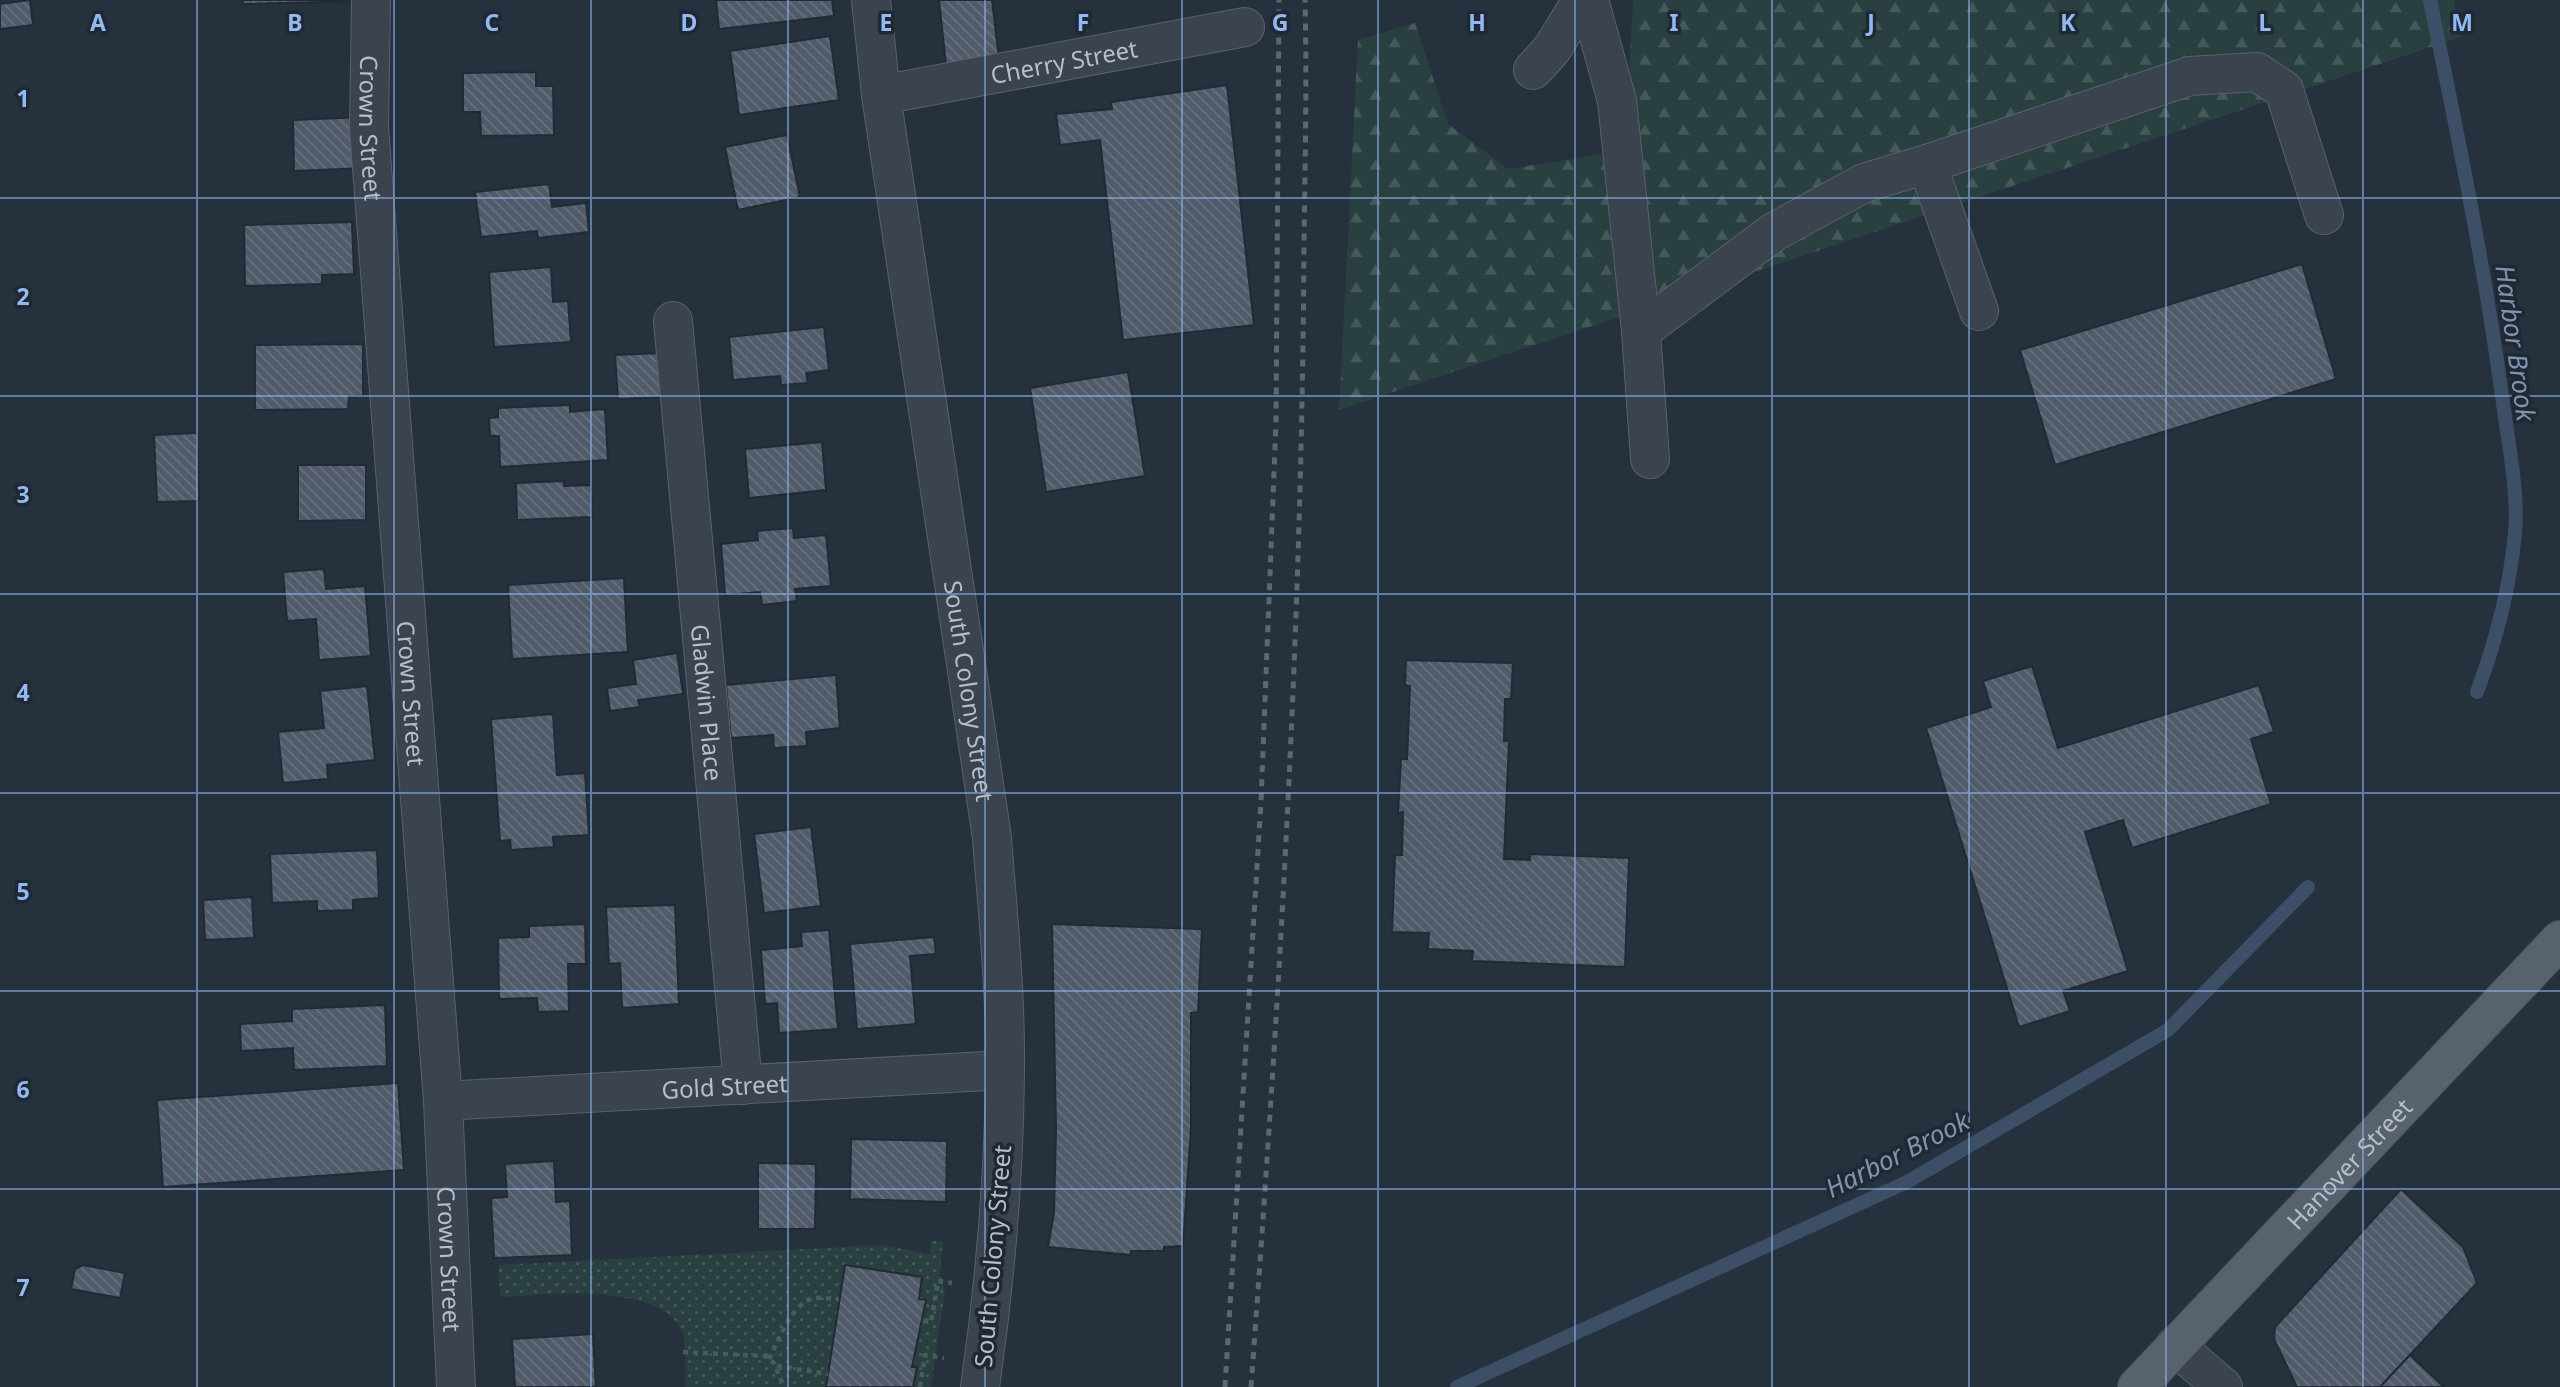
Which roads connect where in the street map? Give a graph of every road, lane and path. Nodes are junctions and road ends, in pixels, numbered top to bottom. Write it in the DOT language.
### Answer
graph roads {
  1 [pos="372,0"];
  2 [pos="870,0"];
  3 [pos="1582,0"];
  4 [pos="1589,0"];
  5 [pos="1245,27"];
  6 [pos="1533,70"];
  7 [pos="881,95"];
  8 [pos="1927,164"];
  9 [pos="2324,215"];
  10 [pos="1979,311"];
  11 [pos="674,321"];
  12 [pos="1642,331"];
  13 [pos="1650,459"];
  14 [pos="2560,940"];
  15 [pos="1005,1070"];
  16 [pos="743,1084"];
  17 [pos="443,1101"];
  18 [pos="956,1284"];
  19 [pos="839,1299"];
  20 [pos="923,1321"];
  21 [pos="2175,1346"];
  22 [pos="683,1352"];
  23 [pos="945,1358"];
  24 [pos="769,1359"];
  25 [pos="776,1366"];
  26 [pos="828,1374"];
  27 [pos="456,1387"];
  28 [pos="784,1387"];
  29 [pos="920,1387"];
  30 [pos="981,1387"];
  31 [pos="2137,1387"];
  32 [pos="2223,1387"];
  1 -- 17 [label="street, Crown Street"];
  2 -- 7 [label="street, South Colony Street"];
  3 -- 6 [label="street"];
  4 -- 12 [label="street"];
  5 -- 7 [label="street, Cherry Street"];
  7 -- 15 [label="street, South Colony Street"];
  8 -- 9 [label="street"];
  8 -- 10 [label="street"];
  8 -- 12 [label="street"];
  11 -- 16 [label="street, Gladwin Place"];
  12 -- 13 [label="street"];
  14 -- 21 [label="main road, Hanover Street"];
  15 -- 16 [label="street, Gold Street"];
  15 -- 30 [label="street, South Colony Street"];
  16 -- 17 [label="street, Gold Street"];
  17 -- 27 [label="street, Crown Street"];
  18 -- 20 [label="path"];
  19 -- 24 [label="path"];
  21 -- 31 [label="main road, Hanover Street"];
  21 -- 32 [label="street"];
  22 -- 24 [label="path"];
  23 -- 29 [label="path"];
  24 -- 25 [label="path"];
  25 -- 26 [label="path"];
  25 -- 28 [label="path"];
}
